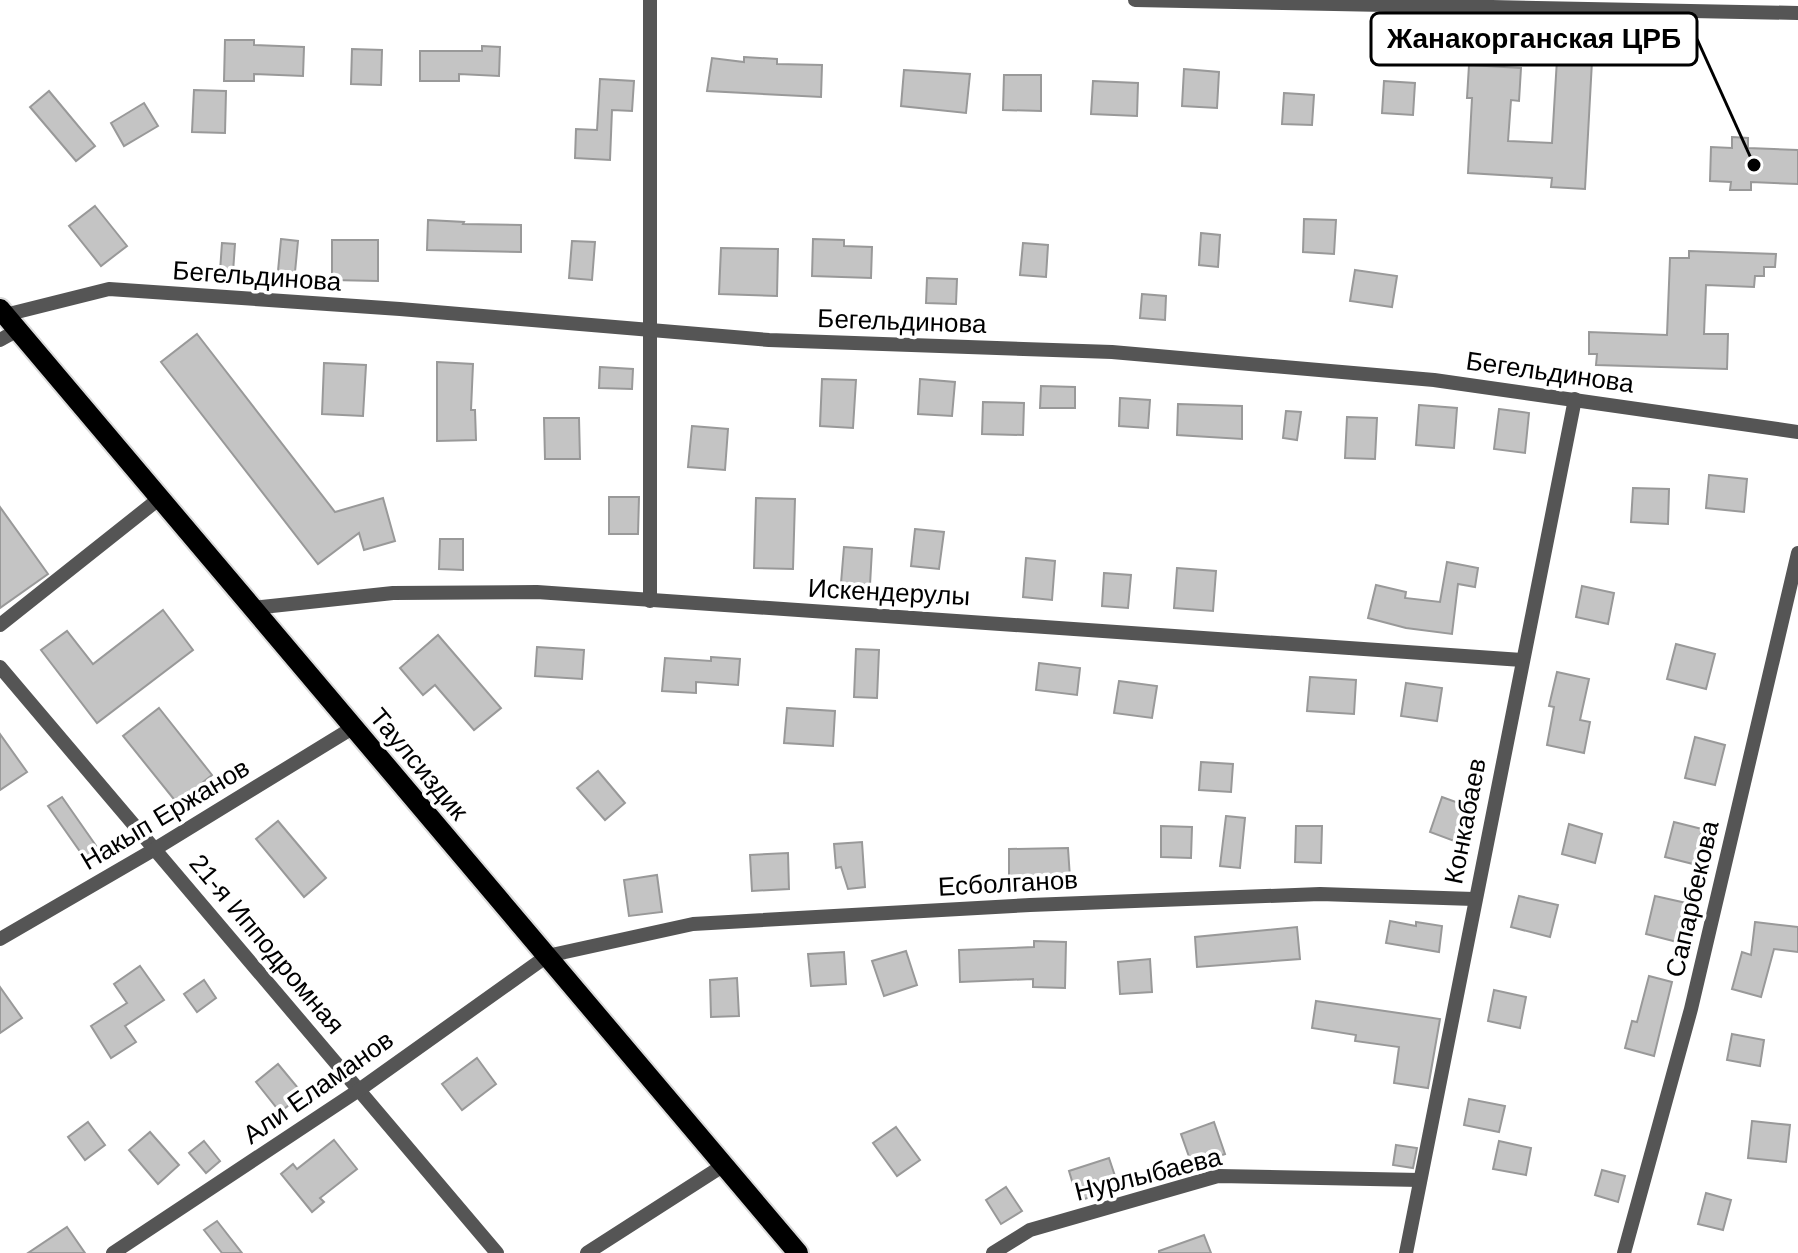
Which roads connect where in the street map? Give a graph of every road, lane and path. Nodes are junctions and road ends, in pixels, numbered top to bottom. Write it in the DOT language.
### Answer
graph roads {
  1 [pos="650,0"];
  2 [pos="1135,0"];
  3 [pos="1798,13"];
  4 [pos="6,324"];
  5 [pos="651,330"];
  6 [pos="1575,399"];
  7 [pos="1798,432"];
  8 [pos="160,498"];
  9 [pos="1798,553"];
  10 [pos="650,601"];
  11 [pos="253,608"];
  12 [pos="0,625"];
  13 [pos="1522,660"];
  14 [pos="0,667"];
  15 [pos="354,727"];
  16 [pos="155,849"];
  17 [pos="1474,899"];
  18 [pos="0,939"];
  19 [pos="547,956"];
  20 [pos="359,1090"];
  21 [pos="724,1165"];
  22 [pos="1420,1180"];
  23 [pos="113,1253"];
  24 [pos="497,1253"];
  25 [pos="587,1253"];
  26 [pos="798,1253"];
  27 [pos="993,1253"];
  28 [pos="1406,1253"];
  29 [pos="1624,1253"];
  1 -- 5 [label="street"];
  2 -- 3 [label="street"];
  4 -- 5 [label="street, Бегельдинова"];
  4 -- 8 [label="main road, Таулсиздик"];
  5 -- 6 [label="street, Бегельдинова"];
  5 -- 10 [label="street"];
  6 -- 7 [label="street, Бегельдинова"];
  6 -- 13 [label="street, Конкабаев"];
  8 -- 11 [label="main road, Таулсиздик"];
  8 -- 12 [label="street"];
  9 -- 29 [label="street, Сапарбекова"];
  10 -- 11 [label="street, Искендерулы"];
  10 -- 13 [label="street, Искендерулы"];
  11 -- 15 [label="main road, Таулсиздик"];
  13 -- 17 [label="street, Конкабаев"];
  14 -- 16 [label="street, 21-я Ипподромная"];
  15 -- 16 [label="street, Накып Ержанов"];
  15 -- 19 [label="main road, Таулсиздик"];
  16 -- 18 [label="street, Накып Ержанов"];
  16 -- 20 [label="street, 21-я Ипподромная"];
  17 -- 19 [label="street, Есболганов"];
  17 -- 22 [label="street, Конкабаев"];
  19 -- 20 [label="street, Али Еламанов"];
  19 -- 21 [label="main road, Таулсиздик"];
  20 -- 23 [label="street, Али Еламанов"];
  20 -- 24 [label="street, 21-я Ипподромная"];
  21 -- 25 [label="street"];
  21 -- 26 [label="main road, Таулсиздик"];
  22 -- 27 [label="street, Нурлыбаева"];
  22 -- 28 [label="street, Конкабаев"];
}
